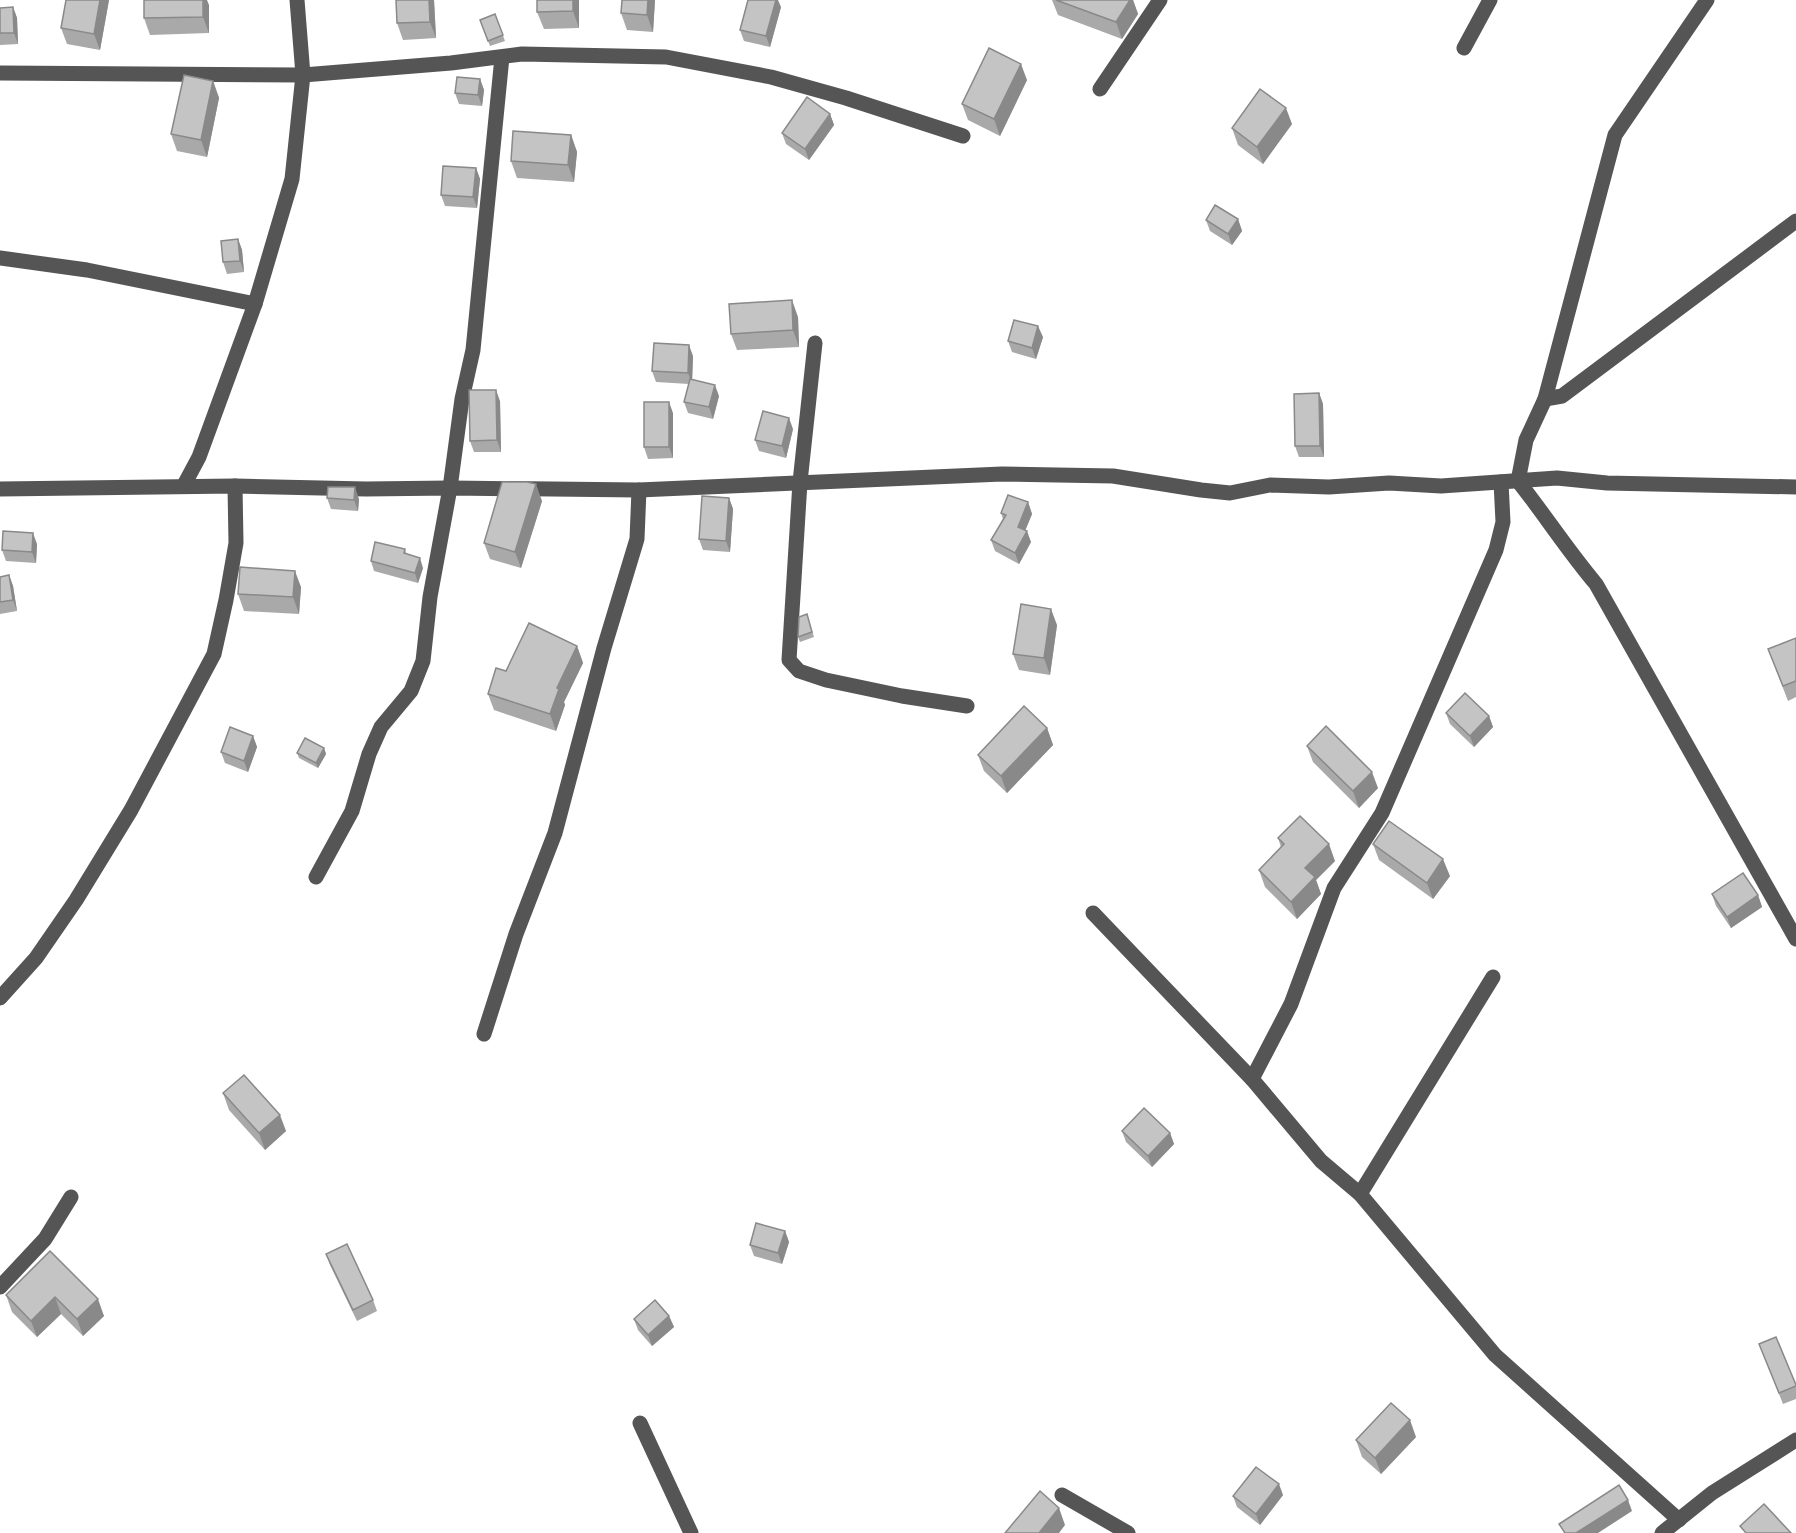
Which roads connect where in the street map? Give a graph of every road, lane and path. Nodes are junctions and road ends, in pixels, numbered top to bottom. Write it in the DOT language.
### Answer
graph roads {
  1 [pos="297,0"];
  2 [pos="1160,0"];
  3 [pos="1490,0"];
  4 [pos="1707,0"];
  5 [pos="1464,48"];
  6 [pos="502,57"];
  7 [pos="0,73"];
  8 [pos="303,75"];
  9 [pos="1100,89"];
  10 [pos="963,136"];
  11 [pos="1796,221"];
  12 [pos="0,258"];
  13 [pos="255,304"];
  14 [pos="815,342"];
  15 [pos="1545,399"];
  16 [pos="1518,480"];
  17 [pos="800,482"];
  18 [pos="1501,482"];
  19 [pos="184,485"];
  20 [pos="235,486"];
  21 [pos="1796,487"];
  22 [pos="450,488"];
  23 [pos="0,489"];
  24 [pos="639,490"];
  25 [pos="967,706"];
  26 [pos="316,877"];
  27 [pos="1093,913"];
  28 [pos="1796,939"];
  29 [pos="1493,977"];
  30 [pos="0,998"];
  31 [pos="484,1034"];
  32 [pos="1252,1079"];
  33 [pos="1360,1194"];
  34 [pos="72,1197"];
  35 [pos="0,1287"];
  36 [pos="640,1423"];
  37 [pos="1796,1440"];
  38 [pos="1062,1495"];
  39 [pos="1678,1520"];
  40 [pos="691,1533"];
  41 [pos="1128,1533"];
  42 [pos="1662,1533"];
  1 -- 8 [label="street"];
  2 -- 9 [label="street"];
  3 -- 5 [label="street"];
  4 -- 15 [label="street"];
  6 -- 8 [label="street"];
  6 -- 10 [label="street"];
  6 -- 22 [label="street"];
  7 -- 8 [label="street"];
  8 -- 13 [label="street"];
  11 -- 15 [label="street"];
  12 -- 13 [label="street"];
  13 -- 19 [label="street"];
  14 -- 17 [label="street"];
  15 -- 16 [label="street"];
  16 -- 18 [label="street"];
  16 -- 21 [label="street"];
  16 -- 28 [label="street"];
  17 -- 18 [label="street"];
  17 -- 24 [label="street"];
  17 -- 25 [label="street"];
  18 -- 32 [label="street"];
  19 -- 20 [label="street"];
  19 -- 23 [label="street"];
  20 -- 22 [label="street"];
  20 -- 30 [label="street"];
  22 -- 24 [label="street"];
  22 -- 26 [label="street"];
  24 -- 31 [label="street"];
  27 -- 32 [label="street"];
  29 -- 33 [label="street"];
  32 -- 33 [label="street"];
  33 -- 39 [label="street"];
  34 -- 35 [label="street"];
  36 -- 40 [label="street"];
  37 -- 39 [label="street"];
  38 -- 41 [label="street"];
  39 -- 42 [label="street"];
}
